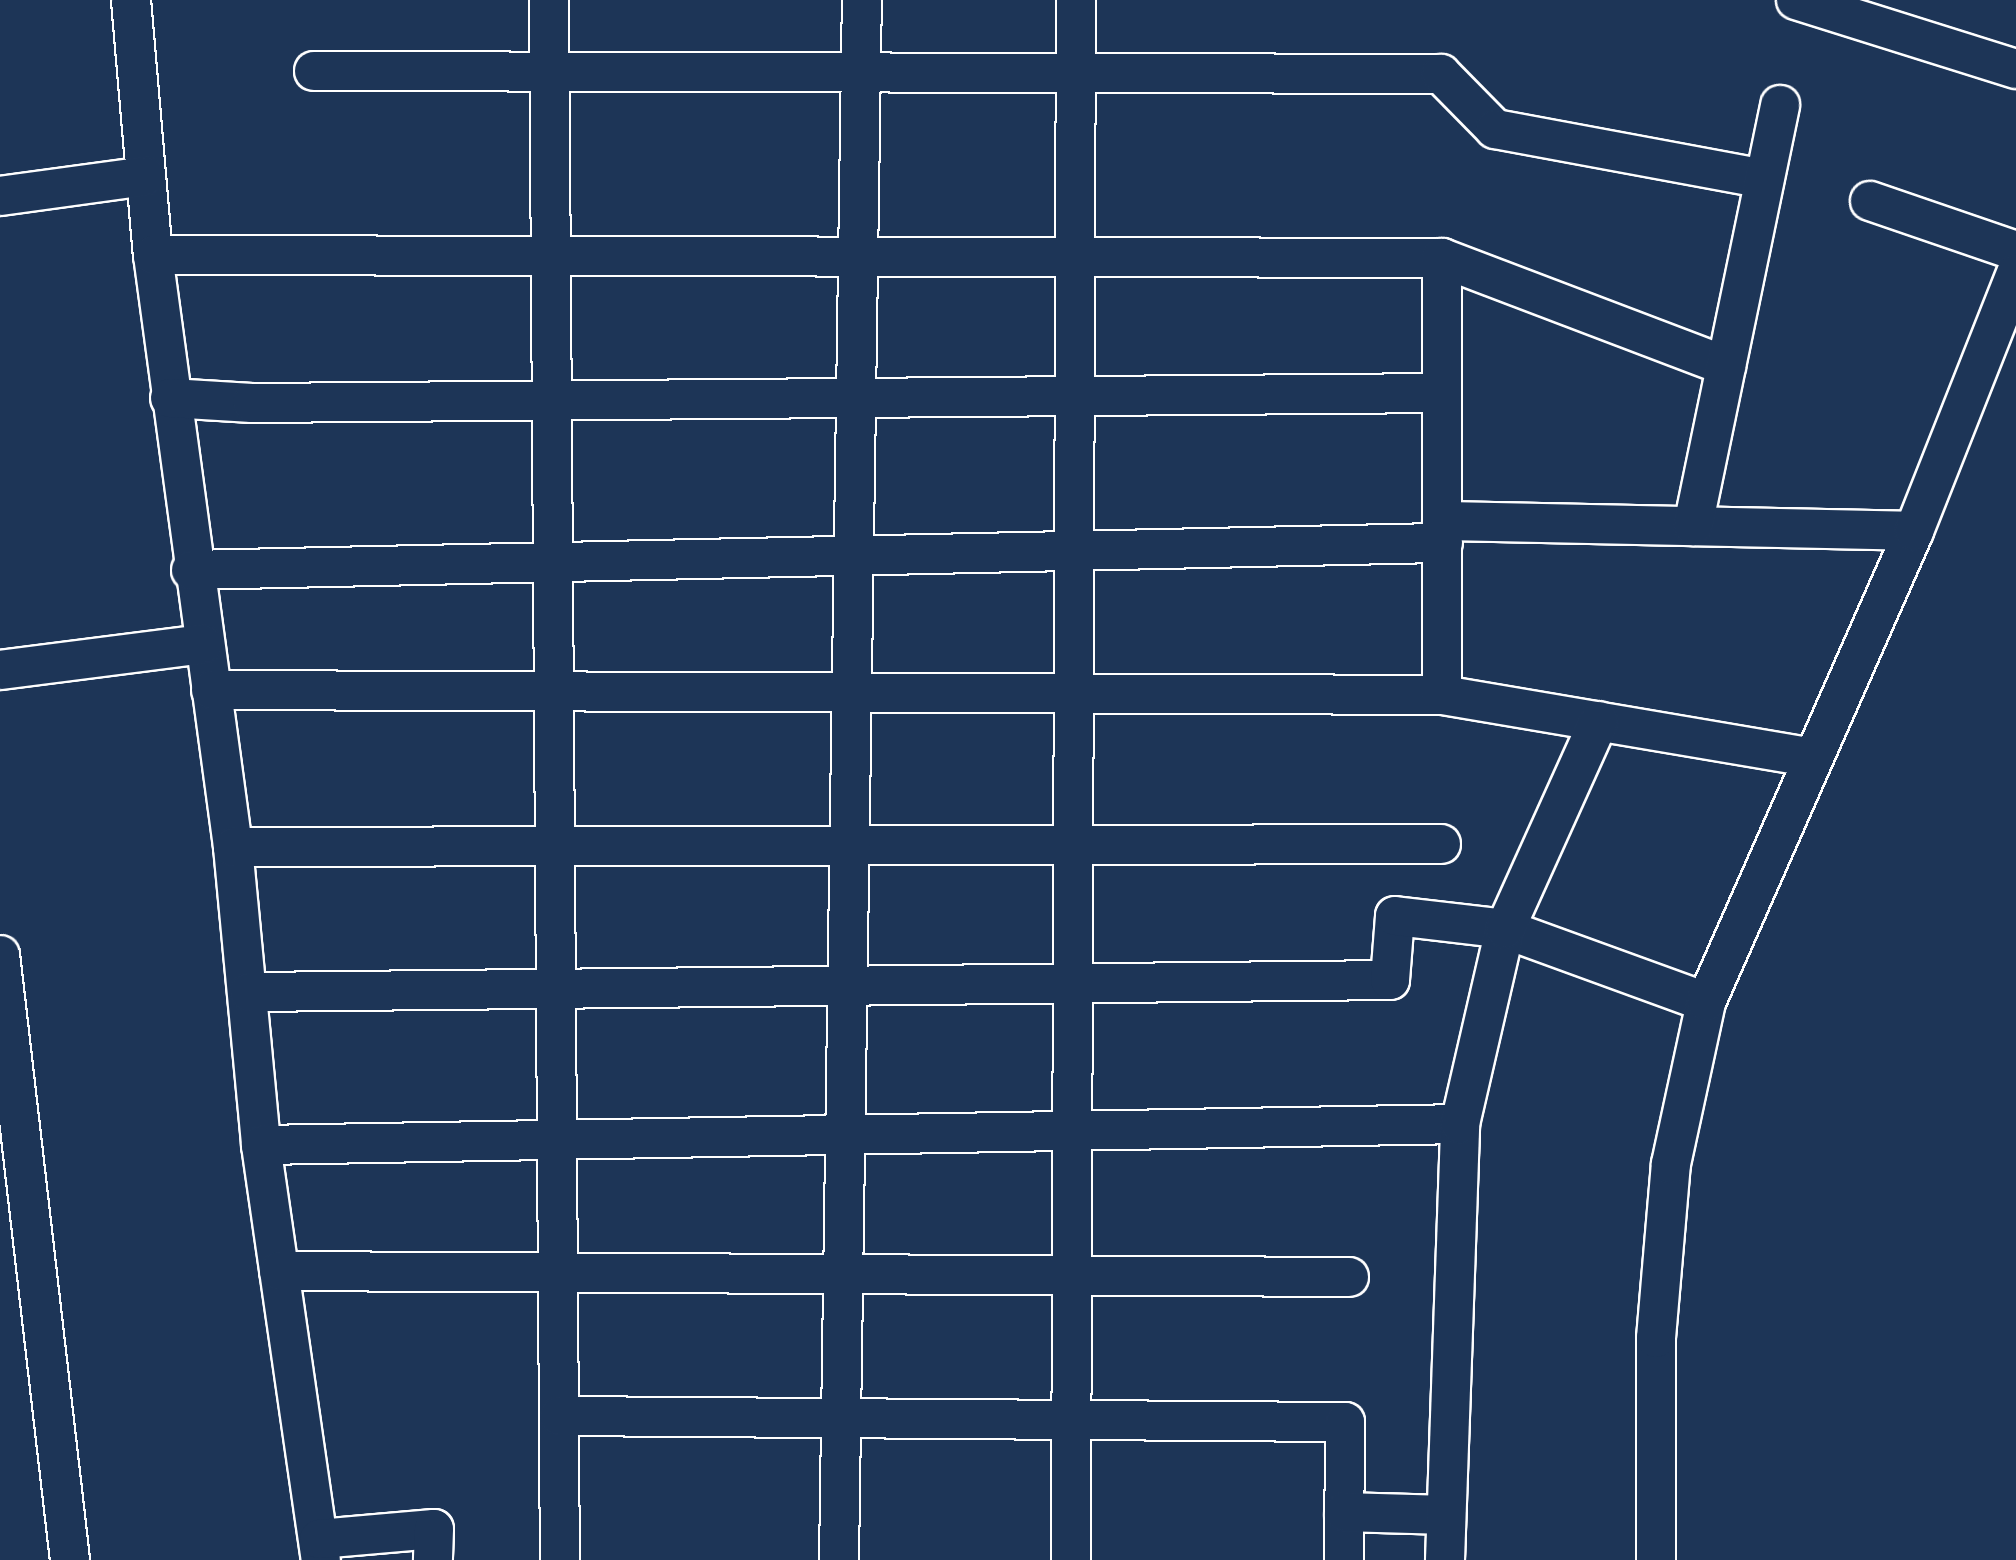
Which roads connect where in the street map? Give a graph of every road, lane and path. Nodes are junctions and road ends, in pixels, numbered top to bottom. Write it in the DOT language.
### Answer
graph roads {
  1 [pos="131,0"];
  2 [pos="549,0"];
  3 [pos="862,0"];
  4 [pos="1076,0"];
  5 [pos="1796,0"];
  6 [pos="1875,14"];
  7 [pos="2016,69"];
  8 [pos="314,71"];
  9 [pos="550,72"];
  10 [pos="861,75"];
  11 [pos="1075,76"];
  12 [pos="1780,105"];
  13 [pos="146,176"];
  14 [pos="1764,179"];
  15 [pos="0,196"];
  16 [pos="1870,201"];
  17 [pos="2016,251"];
  18 [pos="551,253"];
  19 [pos="1075,253"];
  20 [pos="153,255"];
  21 [pos="859,256"];
  22 [pos="1442,258"];
  23 [pos="2016,274"];
  24 [pos="1726,366"];
  25 [pos="1442,393"];
  26 [pos="1074,396"];
  27 [pos="170,398"];
  28 [pos="857,398"];
  29 [pos="552,400"];
  30 [pos="1693,526"];
  31 [pos="1914,531"];
  32 [pos="1442,532"];
  33 [pos="1074,551"];
  34 [pos="854,556"];
  35 [pos="554,562"];
  36 [pos="191,570"];
  37 [pos="203,644"];
  38 [pos="0,670"];
  39 [pos="211,690"];
  40 [pos="555,691"];
  41 [pos="852,693"];
  42 [pos="1074,693"];
  43 [pos="1442,695"];
  44 [pos="1599,721"];
  45 [pos="1813,758"];
  46 [pos="848,841"];
  47 [pos="1441,844"];
  48 [pos="1073,845"];
  49 [pos="555,846"];
  50 [pos="233,847"];
  51 [pos="1505,929"];
  52 [pos="0,955"];
  53 [pos="1072,984"];
  54 [pos="848,986"];
  55 [pos="556,989"];
  56 [pos="249,992"];
  57 [pos="1706,1002"];
  58 [pos="1460,1124"];
  59 [pos="1072,1133"];
  60 [pos="845,1137"];
  61 [pos="558,1141"];
  62 [pos="261,1145"];
  63 [pos="279,1271"];
  64 [pos="558,1273"];
  65 [pos="843,1274"];
  66 [pos="1072,1276"];
  67 [pos="1349,1277"];
  68 [pos="559,1416"];
  69 [pos="841,1418"];
  70 [pos="1071,1420"];
  71 [pos="1344,1512"];
  72 [pos="1446,1515"];
  73 [pos="320,1550"];
  74 [pos="70,1560"];
  75 [pos="433,1560"];
  76 [pos="560,1560"];
  77 [pos="839,1560"];
  78 [pos="1071,1560"];
  79 [pos="1344,1560"];
  80 [pos="1445,1560"];
  81 [pos="1656,1560"];
  1 -- 13 [label="street"];
  2 -- 9 [label="street"];
  3 -- 10 [label="street"];
  4 -- 11 [label="street"];
  5 -- 6 [label="street"];
  6 -- 7 [label="street"];
  8 -- 9 [label="street"];
  9 -- 10 [label="street"];
  9 -- 18 [label="street"];
  10 -- 11 [label="street"];
  10 -- 21 [label="street"];
  11 -- 14 [label="street"];
  11 -- 19 [label="street"];
  12 -- 14 [label="street"];
  13 -- 15 [label="street"];
  13 -- 20 [label="street"];
  14 -- 24 [label="street"];
  16 -- 17 [label="street"];
  18 -- 20 [label="street"];
  18 -- 21 [label="street"];
  18 -- 29 [label="street"];
  19 -- 21 [label="street"];
  19 -- 22 [label="street"];
  19 -- 26 [label="street"];
  20 -- 27 [label="street"];
  21 -- 28 [label="street"];
  22 -- 24 [label="street"];
  22 -- 25 [label="street"];
  23 -- 31 [label="street"];
  24 -- 30 [label="street"];
  25 -- 26 [label="street"];
  25 -- 32 [label="street"];
  26 -- 28 [label="street"];
  26 -- 33 [label="street"];
  27 -- 29 [label="street"];
  27 -- 36 [label="street"];
  28 -- 29 [label="street"];
  28 -- 34 [label="street"];
  29 -- 35 [label="street"];
  30 -- 31 [label="street"];
  30 -- 32 [label="street"];
  31 -- 45 [label="street"];
  32 -- 33 [label="street"];
  32 -- 43 [label="street"];
  33 -- 34 [label="street"];
  33 -- 42 [label="street"];
  34 -- 35 [label="street"];
  34 -- 41 [label="street"];
  35 -- 36 [label="street"];
  35 -- 40 [label="street"];
  36 -- 37 [label="street"];
  37 -- 38 [label="street"];
  37 -- 39 [label="street"];
  39 -- 40 [label="street"];
  39 -- 50 [label="street"];
  40 -- 41 [label="street"];
  40 -- 49 [label="street"];
  41 -- 42 [label="street"];
  41 -- 46 [label="street"];
  42 -- 43 [label="street"];
  42 -- 48 [label="street"];
  43 -- 44 [label="street"];
  44 -- 45 [label="street"];
  44 -- 51 [label="street"];
  45 -- 57 [label="street"];
  46 -- 48 [label="street"];
  46 -- 49 [label="street"];
  46 -- 54 [label="street"];
  47 -- 48 [label="street"];
  48 -- 53 [label="street"];
  49 -- 50 [label="street"];
  49 -- 55 [label="street"];
  50 -- 56 [label="street"];
  51 -- 53 [label="street"];
  51 -- 57 [label="street"];
  51 -- 58 [label="street"];
  52 -- 74 [label="street"];
  53 -- 54 [label="street"];
  53 -- 59 [label="street"];
  54 -- 55 [label="street"];
  54 -- 60 [label="street"];
  55 -- 56 [label="street"];
  55 -- 61 [label="street"];
  56 -- 62 [label="street"];
  57 -- 81 [label="street"];
  58 -- 59 [label="street"];
  58 -- 72 [label="street"];
  59 -- 60 [label="street"];
  59 -- 66 [label="street"];
  60 -- 61 [label="street"];
  60 -- 65 [label="street"];
  61 -- 62 [label="street"];
  61 -- 64 [label="street"];
  62 -- 63 [label="street"];
  63 -- 64 [label="street"];
  63 -- 73 [label="street"];
  64 -- 65 [label="street"];
  64 -- 68 [label="street"];
  65 -- 66 [label="street"];
  65 -- 69 [label="street"];
  66 -- 67 [label="street"];
  66 -- 70 [label="street"];
  68 -- 69 [label="street"];
  68 -- 76 [label="street"];
  69 -- 70 [label="street"];
  69 -- 77 [label="street"];
  70 -- 71 [label="street"];
  70 -- 78 [label="street"];
  71 -- 72 [label="street"];
  71 -- 79 [label="street"];
  72 -- 80 [label="street"];
  73 -- 75 [label="street"];
}
